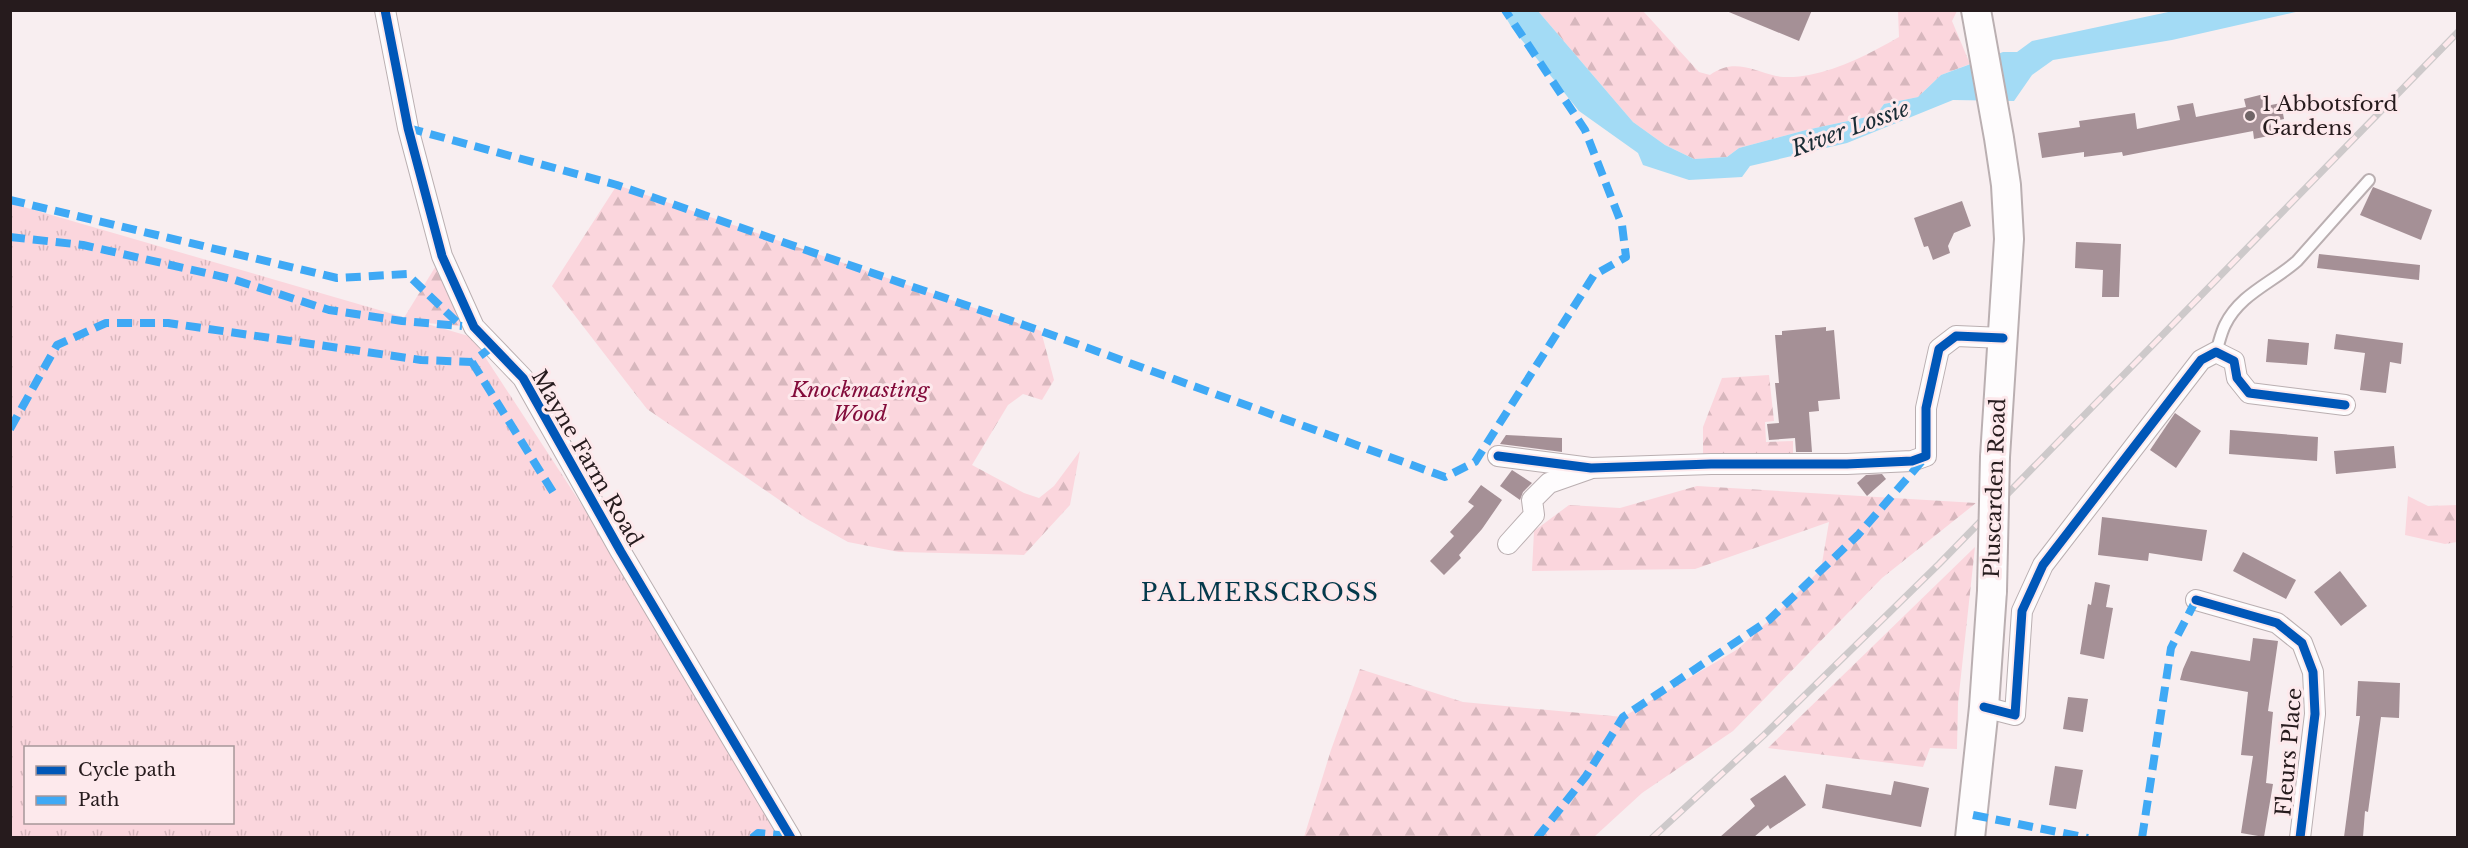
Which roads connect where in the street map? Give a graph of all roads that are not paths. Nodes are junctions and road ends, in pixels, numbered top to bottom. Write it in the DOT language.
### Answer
graph roads {
  1 [pos="384,10"];
  2 [pos="1977,17"];
  3 [pos="2369,180"];
  4 [pos="2003,338"];
  5 [pos="2216,352"];
  6 [pos="2345,405"];
  7 [pos="1498,456"];
  8 [pos="1591,468"];
  9 [pos="1508,544"];
  10 [pos="2196,600"];
  11 [pos="1984,707"];
  12 [pos="791,837"];
  13 [pos="1970,837"];
  14 [pos="2300,837"];
  1 -- 12 [label="street, Mayne Farm Road"];
  2 -- 4 [label="main road, Pluscarden Road"];
  3 -- 5 [label="lane"];
  4 -- 8 [label="street"];
  4 -- 11 [label="main road, Pluscarden Road, bridge"];
  5 -- 6 [label="street"];
  5 -- 11 [label="street"];
  7 -- 8 [label="street"];
  8 -- 9 [label="street"];
  10 -- 14 [label="street, Fleurs Place"];
  11 -- 13 [label="main road, Pluscarden Road"];
}
